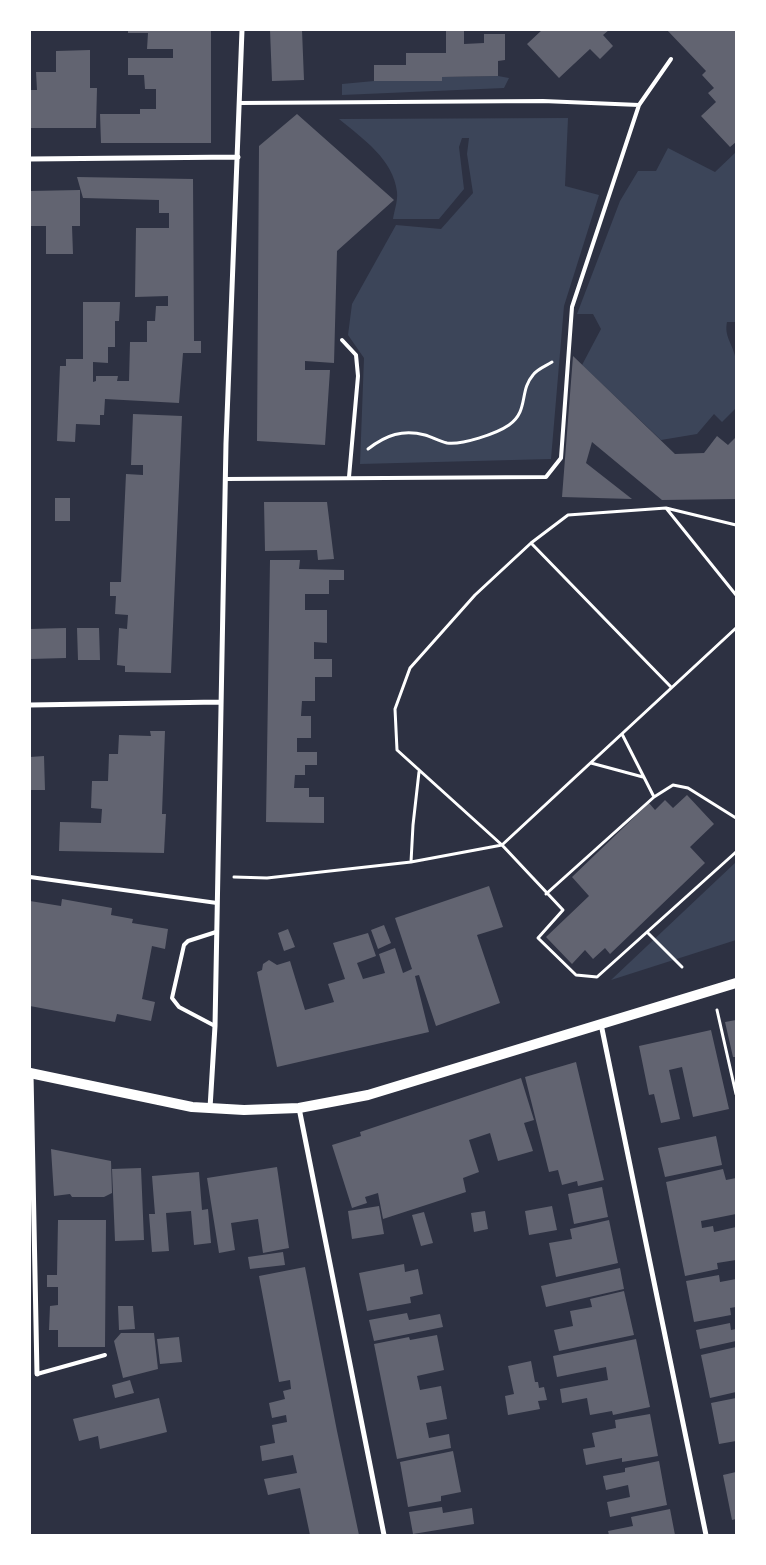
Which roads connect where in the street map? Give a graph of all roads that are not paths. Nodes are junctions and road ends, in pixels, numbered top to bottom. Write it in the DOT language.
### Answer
graph roads {
  1 [pos="242,30"];
  2 [pos="670,59"];
  3 [pos="240,104"];
  4 [pos="639,105"];
  5 [pos="238,157"];
  6 [pos="30,159"];
  7 [pos="342,340"];
  8 [pos="349,477"];
  9 [pos="226,479"];
  10 [pos="220,702"];
  11 [pos="30,705"];
  12 [pos="30,878"];
  13 [pos="217,903"];
  14 [pos="216,932"];
  15 [pos="736,983"];
  16 [pos="601,1024"];
  17 [pos="215,1026"];
  18 [pos="30,1073"];
  19 [pos="210,1108"];
  20 [pos="299,1108"];
  21 [pos="105,1355"];
  22 [pos="38,1374"];
  23 [pos="384,1535"];
  24 [pos="706,1535"];
  1 -- 3 [label="street"];
  2 -- 4 [label="lane"];
  3 -- 4 [label="lane"];
  3 -- 5 [label="street"];
  4 -- 8 [label="lane"];
  5 -- 6 [label="street"];
  5 -- 9 [label="street"];
  7 -- 8 [label="lane"];
  8 -- 9 [label="lane"];
  9 -- 10 [label="street"];
  10 -- 11 [label="street"];
  10 -- 13 [label="street"];
  12 -- 13 [label="lane"];
  13 -- 14 [label="street"];
  14 -- 17 [label="street"];
  14 -- 17 [label="lane"];
  15 -- 16 [label="main road"];
  16 -- 20 [label="main road"];
  16 -- 24 [label="street"];
  17 -- 19 [label="street"];
  18 -- 19 [label="main road"];
  18 -- 22 [label="street"];
  19 -- 20 [label="main road"];
  20 -- 23 [label="street"];
  21 -- 22 [label="lane"];
}
